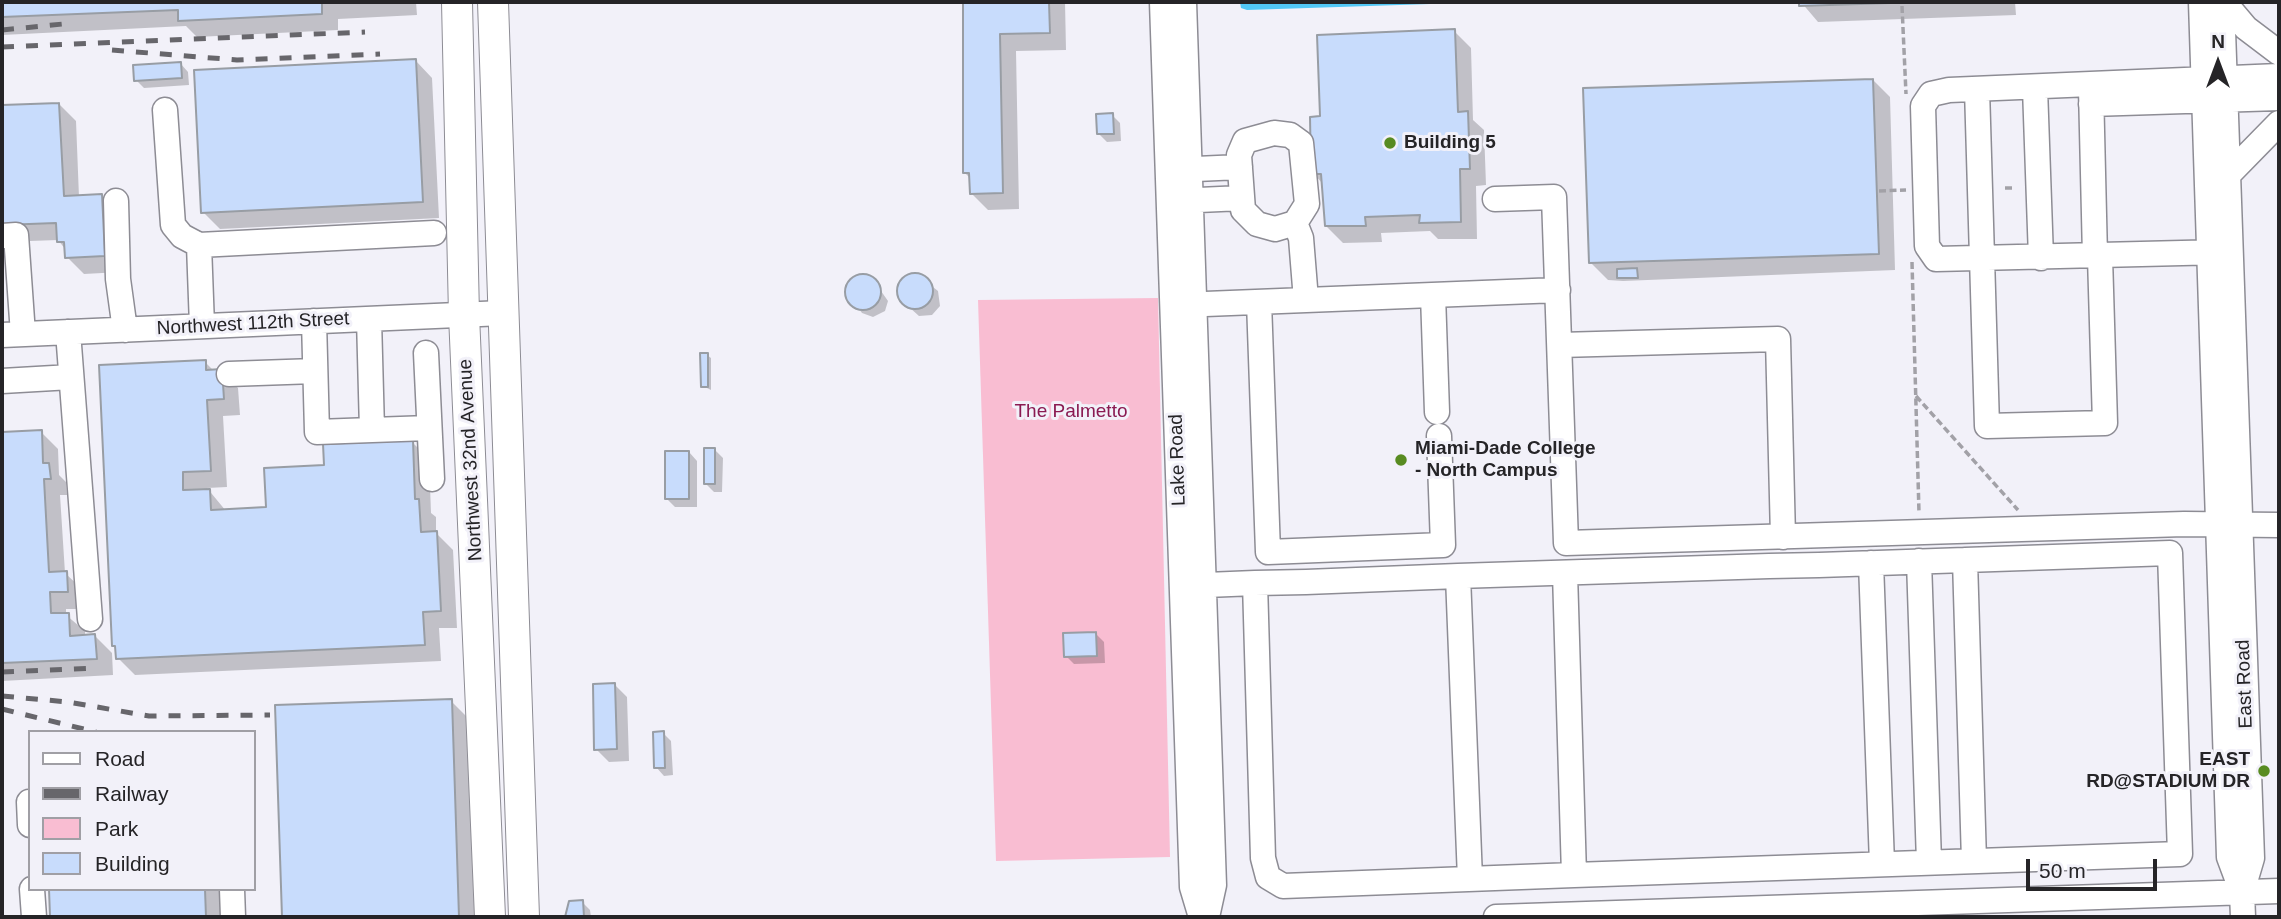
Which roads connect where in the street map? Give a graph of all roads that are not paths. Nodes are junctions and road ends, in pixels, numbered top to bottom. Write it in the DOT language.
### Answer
graph roads {
  1 [pos="457,2"];
  2 [pos="493,2"];
  3 [pos="1162,2"];
  4 [pos="1184,2"];
  5 [pos="2201,2"];
  6 [pos="2223,2"];
  7 [pos="2279,53"];
  8 [pos="2279,76"];
  9 [pos="2035,88"];
  10 [pos="1977,89"];
  11 [pos="2214,89"];
  12 [pos="2091,94"];
  13 [pos="2279,98"];
  14 [pos="165,110"];
  15 [pos="2279,122"];
  16 [pos="1240,167"];
  17 [pos="1179,170"];
  18 [pos="2228,175"];
  19 [pos="1242,198"];
  20 [pos="1495,199"];
  21 [pos="116,201"];
  22 [pos="1180,201"];
  23 [pos="1295,223"];
  24 [pos="434,233"];
  25 [pos="2,236"];
  26 [pos="199,245"];
  27 [pos="2220,252"];
  28 [pos="2097,257"];
  29 [pos="2041,258"];
  30 [pos="1982,259"];
  31 [pos="1558,290"];
  32 [pos="1433,295"];
  33 [pos="1306,300"];
  34 [pos="1259,302"];
  35 [pos="1184,305"];
  36 [pos="503,313"];
  37 [pos="464,315"];
  38 [pos="369,319"];
  39 [pos="314,321"];
  40 [pos="202,326"];
  41 [pos="125,330"];
  42 [pos="68,332"];
  43 [pos="13,335"];
  44 [pos="1560,345"];
  45 [pos="426,353"];
  46 [pos="315,371"];
  47 [pos="229,374"];
  48 [pos="71,377"];
  49 [pos="2,381"];
  50 [pos="429,428"];
  51 [pos="372,430"];
  52 [pos="432,479"];
  53 [pos="2229,525"];
  54 [pos="2279,525"];
  55 [pos="2070,528"];
  56 [pos="1818,536"];
  57 [pos="1783,537"];
  58 [pos="2071,556"];
  59 [pos="1965,560"];
  60 [pos="1919,561"];
  61 [pos="1871,563"];
  62 [pos="1819,565"];
  63 [pos="1565,573"];
  64 [pos="1458,576"];
  65 [pos="1255,583"];
  66 [pos="1193,585"];
  67 [pos="90,619"];
  68 [pos="1974,861"];
  69 [pos="1929,862"];
  70 [pos="1882,864"];
  71 [pos="1574,875"];
  72 [pos="1470,879"];
  73 [pos="32,891"];
  74 [pos="232,891"];
  75 [pos="2279,891"];
  76 [pos="2242,892"];
  77 [pos="1934,909"];
  78 [pos="1730,913"];
  79 [pos="34,917"];
  80 [pos="233,917"];
  81 [pos="491,917"];
  82 [pos="524,917"];
  83 [pos="1201,917"];
  84 [pos="1207,917"];
  85 [pos="1496,917"];
  86 [pos="2243,917"];
  1 -- 37 [label="main road, Northwest 32nd Avenue"];
  2 -- 36 [label="main road, Northwest 32nd Avenue"];
  3 -- 17 [label="street, Lake Road"];
  4 -- 17 [label="street, Lake Road"];
  5 -- 11 [label="street, East Road"];
  6 -- 7 [label="street"];
  6 -- 11 [label="street, East Road"];
  8 -- 11 [label="street"];
  9 -- 10 [label="street"];
  9 -- 12 [label="street"];
  9 -- 29 [label="street"];
  10 -- 30 [label="street"];
  10 -- 30 [label="street"];
  11 -- 12 [label="street"];
  11 -- 13 [label="street"];
  11 -- 18 [label="street, East Road"];
  11 -- 27 [label="street, East Road"];
  12 -- 28 [label="street"];
  14 -- 26 [label="street"];
  15 -- 18 [label="street"];
  16 -- 17 [label="street"];
  16 -- 19 [label="street"];
  16 -- 23 [label="street"];
  17 -- 22 [label="street, Lake Road"];
  18 -- 27 [label="street, East Road"];
  19 -- 22 [label="street"];
  19 -- 23 [label="street"];
  20 -- 31 [label="street"];
  21 -- 41 [label="street"];
  22 -- 35 [label="street, Lake Road"];
  23 -- 33 [label="street"];
  24 -- 26 [label="street"];
  25 -- 43 [label="street"];
  26 -- 40 [label="street"];
  27 -- 28 [label="street"];
  27 -- 53 [label="street, East Road"];
  28 -- 29 [label="street"];
  28 -- 30 [label="street"];
  29 -- 30 [label="street"];
  31 -- 32 [label="street"];
  31 -- 44 [label="street"];
  32 -- 33 [label="street"];
  32 -- 34 [label="street"];
  33 -- 34 [label="street"];
  34 -- 35 [label="street"];
  35 -- 66 [label="street, Lake Road"];
  36 -- 37 [label="street, Northwest 112th Street"];
  36 -- 82 [label="main road, Northwest 32nd Avenue"];
  37 -- 38 [label="street, Northwest 112th Street"];
  37 -- 81 [label="main road, Northwest 32nd Avenue"];
  38 -- 39 [label="street, Northwest 112th Street"];
  38 -- 51 [label="street"];
  39 -- 40 [label="street, Northwest 112th Street"];
  39 -- 46 [label="street"];
  40 -- 41 [label="street, Northwest 112th Street"];
  41 -- 42 [label="street, Northwest 112th Street"];
  42 -- 43 [label="street, Northwest 112th Street"];
  42 -- 48 [label="street"];
  44 -- 57 [label="street"];
  44 -- 57 [label="street"];
  45 -- 50 [label="street"];
  46 -- 47 [label="street"];
  46 -- 51 [label="street"];
  48 -- 49 [label="street"];
  48 -- 67 [label="street"];
  50 -- 51 [label="street"];
  50 -- 52 [label="street"];
  53 -- 54 [label="street"];
  53 -- 55 [label="street"];
  53 -- 76 [label="street, East Road"];
  55 -- 56 [label="street"];
  55 -- 58 [label="street"];
  56 -- 57 [label="street"];
  56 -- 62 [label="street"];
  58 -- 59 [label="street"];
  58 -- 68 [label="street"];
  59 -- 60 [label="street"];
  59 -- 68 [label="street"];
  60 -- 61 [label="street"];
  60 -- 69 [label="street"];
  61 -- 62 [label="street"];
  61 -- 70 [label="street"];
  62 -- 63 [label="street"];
  63 -- 64 [label="street"];
  63 -- 71 [label="street"];
  64 -- 65 [label="street"];
  64 -- 72 [label="street"];
  65 -- 66 [label="street"];
  65 -- 72 [label="street"];
  66 -- 83 [label="street, Lake Road"];
  66 -- 84 [label="street, Lake Road"];
  68 -- 69 [label="street"];
  69 -- 70 [label="street"];
  70 -- 71 [label="street"];
  71 -- 72 [label="street"];
  73 -- 79 [label="street"];
  74 -- 80 [label="street"];
  75 -- 76 [label="street"];
  76 -- 77 [label="street"];
  76 -- 86 [label="street, East Road"];
  77 -- 78 [label="street"];
  78 -- 85 [label="street"];
}
